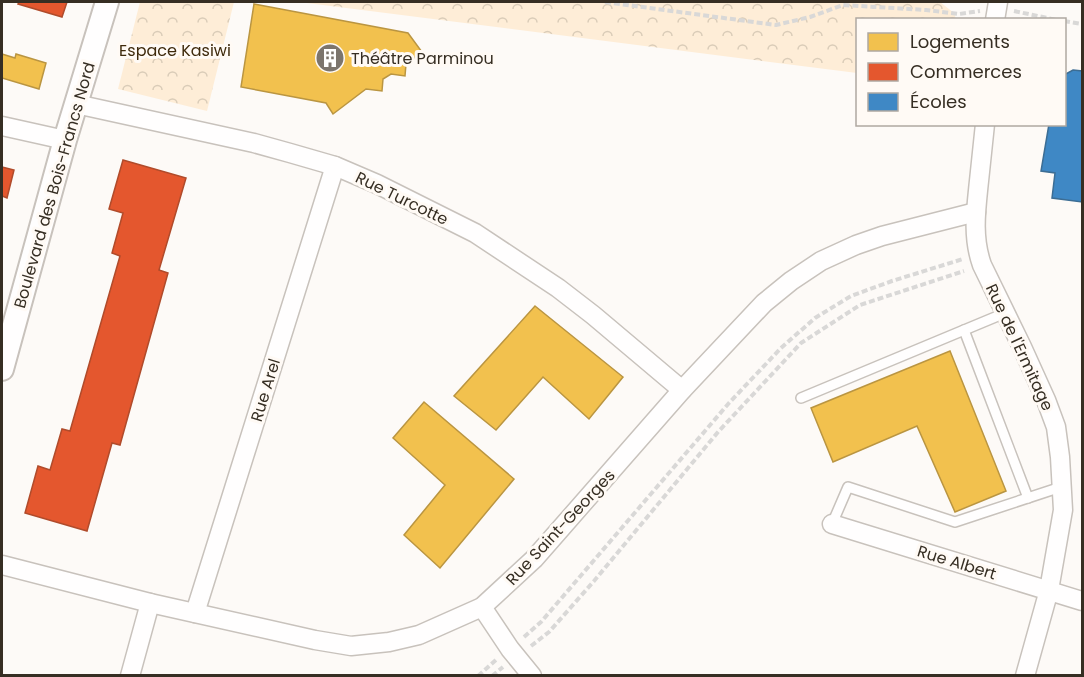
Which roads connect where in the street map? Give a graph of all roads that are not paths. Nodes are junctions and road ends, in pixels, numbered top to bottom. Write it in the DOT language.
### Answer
graph roads {
  1 [pos="107,2"];
  2 [pos="76,104"];
  3 [pos="2,126"];
  4 [pos="985,126"];
  5 [pos="65,140"];
  6 [pos="335,166"];
  7 [pos="975,212"];
  8 [pos="1005,313"];
  9 [pos="964,330"];
  10 [pos="2,369"];
  11 [pos="682,390"];
  12 [pos="801,398"];
  13 [pos="1061,488"];
  14 [pos="1028,498"];
  15 [pos="831,524"];
  16 [pos="2,566"];
  17 [pos="1049,590"];
  18 [pos="1083,601"];
  19 [pos="150,603"];
  20 [pos="482,607"];
  21 [pos="195,613"];
  22 [pos="130,675"];
  23 [pos="532,675"];
  24 [pos="1025,675"];
  1 -- 2 [label="street, Boulevard des Bois-Francs Nord"];
  2 -- 5 [label="street, Boulevard des Bois-Francs Nord"];
  2 -- 6 [label="street, Rue Turcotte"];
  3 -- 5 [label="street"];
  4 -- 7 [label="street, Rue de l'Ermitage"];
  5 -- 10 [label="street, Boulevard des Bois-Francs Nord"];
  6 -- 11 [label="street, Rue Turcotte"];
  6 -- 21 [label="street, Rue Arel"];
  7 -- 8 [label="street, Rue de l'Ermitage"];
  7 -- 11 [label="street, Rue Saint-Georges"];
  8 -- 9 [label="lane"];
  8 -- 13 [label="street, Rue de l'Ermitage"];
  9 -- 12 [label="lane"];
  9 -- 14 [label="lane"];
  11 -- 20 [label="street, Rue Saint-Georges"];
  13 -- 14 [label="lane"];
  13 -- 17 [label="street, Rue de l'Ermitage"];
  14 -- 15 [label="lane"];
  15 -- 17 [label="street, Rue Albert"];
  16 -- 19 [label="street, Rue Saint-Georges"];
  17 -- 18 [label="street, Rue Albert"];
  17 -- 24 [label="street, Rue de l'Ermitage"];
  19 -- 21 [label="street, Rue Saint-Georges"];
  19 -- 22 [label="street"];
  20 -- 21 [label="street, Rue Saint-Georges"];
  20 -- 23 [label="street"];
}
